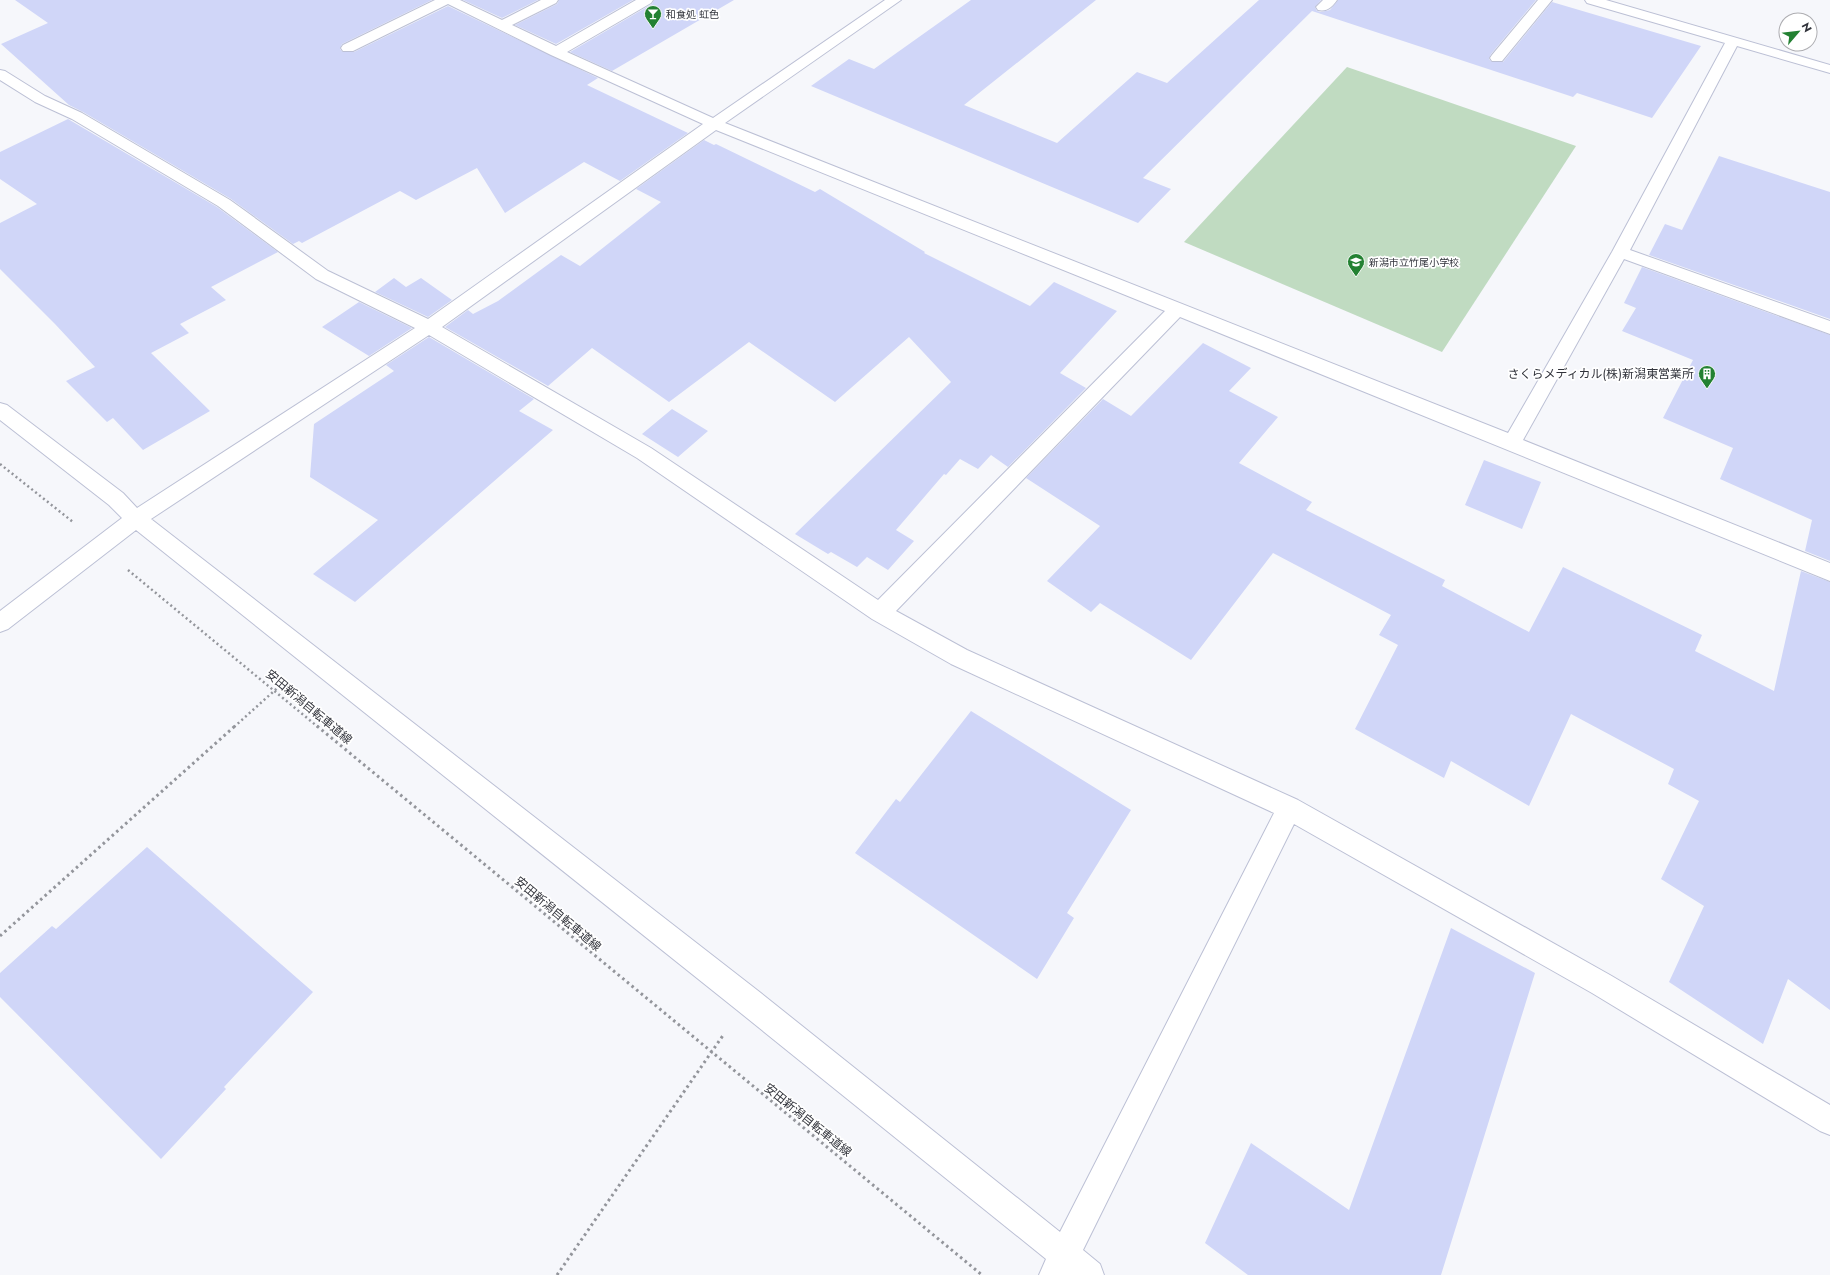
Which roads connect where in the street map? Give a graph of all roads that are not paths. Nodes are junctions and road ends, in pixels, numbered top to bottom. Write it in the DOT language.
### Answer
graph roads {
  1 [pos="445,0"];
  2 [pos="450,0"];
  3 [pos="551,0"];
  4 [pos="646,0"];
  5 [pos="894,0"];
  6 [pos="1545,0"];
  7 [pos="1592,0"];
  8 [pos="501,26"];
  9 [pos="1732,40"];
  10 [pos="348,48"];
  11 [pos="556,52"];
  12 [pos="1497,58"];
  13 [pos="1830,70"];
  14 [pos="0,74"];
  15 [pos="715,124"];
  16 [pos="1620,252"];
  17 [pos="1176,310"];
  18 [pos="429,327"];
  19 [pos="1830,328"];
  20 [pos="0,410"];
  21 [pos="1512,443"];
  22 [pos="136,519"];
  23 [pos="1830,572"];
  24 [pos="880,613"];
  25 [pos="0,623"];
  26 [pos="1289,808"];
  27 [pos="1830,1121"];
  28 [pos="1059,1265"];
  29 [pos="1089,1275"];
  1 -- 10 [label="street"];
  2 -- 8 [label="street"];
  3 -- 8 [label="street"];
  4 -- 11 [label="street"];
  5 -- 15 [label="street"];
  6 -- 12 [label="street"];
  7 -- 9 [label="street"];
  8 -- 11 [label="street"];
  9 -- 13 [label="street"];
  9 -- 16 [label="street"];
  11 -- 15 [label="street"];
  14 -- 18 [label="street"];
  15 -- 17 [label="street"];
  15 -- 18 [label="street"];
  16 -- 19 [label="street"];
  16 -- 21 [label="street"];
  17 -- 21 [label="street"];
  17 -- 24 [label="street"];
  18 -- 22 [label="street"];
  18 -- 24 [label="street"];
  20 -- 22 [label="street"];
  21 -- 23 [label="street"];
  22 -- 25 [label="street"];
  22 -- 28 [label="street"];
  24 -- 26 [label="street"];
  26 -- 27 [label="street"];
  26 -- 28 [label="street"];
  28 -- 29 [label="street"];
}
